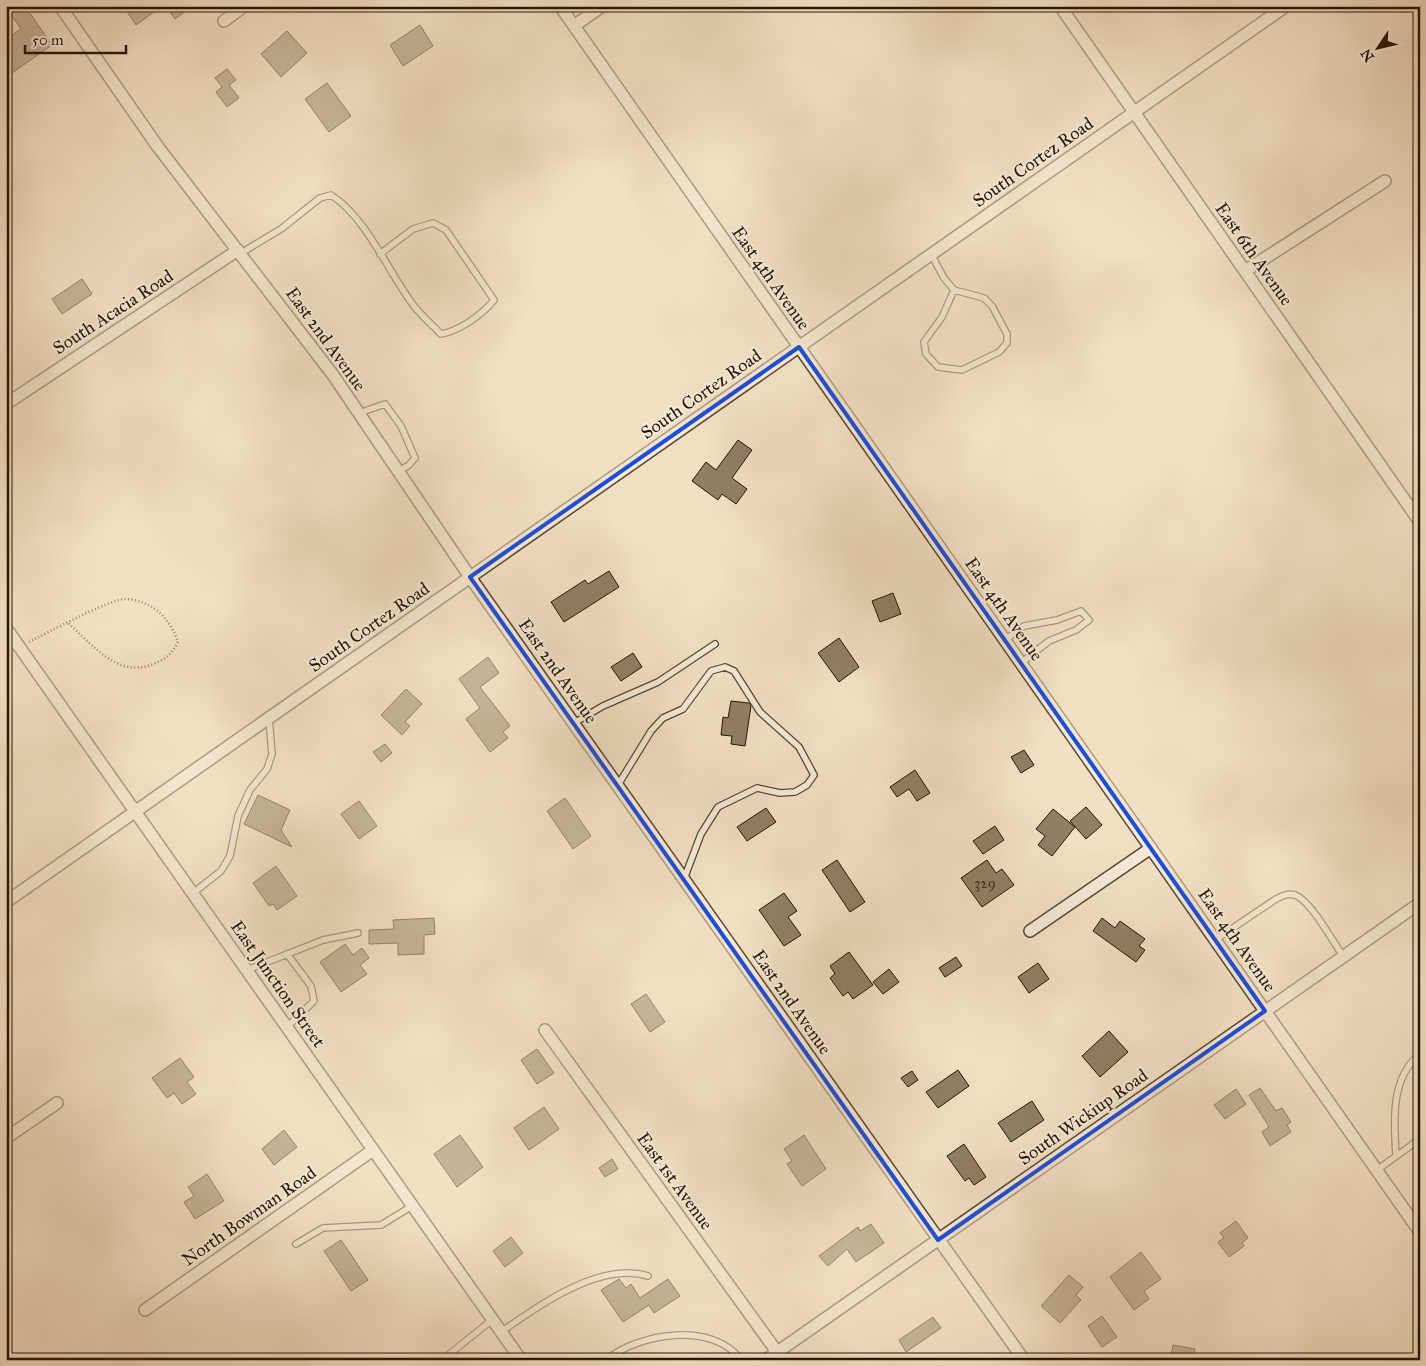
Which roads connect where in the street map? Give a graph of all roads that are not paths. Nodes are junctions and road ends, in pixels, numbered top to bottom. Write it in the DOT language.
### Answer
graph roads {
  1 [pos="60,6"];
  2 [pos="244,6"];
  3 [pos="560,6"];
  4 [pos="602,6"];
  5 [pos="1060,6"];
  6 [pos="1286,6"];
  7 [pos="224,21"];
  8 [pos="574,26"];
  9 [pos="1134,113"];
  10 [pos="1385,180"];
  11 [pos="240,251"];
  12 [pos="380,254"];
  13 [pos="932,254"];
  14 [pos="1245,271"];
  15 [pos="954,290"];
  16 [pos="799,347"];
  17 [pos="6,404"];
  18 [pos="359,413"];
  19 [pos="398,472"];
  20 [pos="1420,500"];
  21 [pos="1409,507"];
  22 [pos="1420,522"];
  23 [pos="470,577"];
  24 [pos="6,628"];
  25 [pos="1004,640"];
  26 [pos="715,644"];
  27 [pos="1021,663"];
  28 [pos="269,718"];
  29 [pos="574,723"];
  30 [pos="618,785"];
  31 [pos="136,812"];
  32 [pos="1151,848"];
  33 [pos="684,878"];
  34 [pos="193,893"];
  35 [pos="6,902"];
  36 [pos="1420,902"];
  37 [pos="1030,930"];
  38 [pos="358,933"];
  39 [pos="1215,940"];
  40 [pos="287,954"];
  41 [pos="1343,956"];
  42 [pos="246,970"];
  43 [pos="1265,1011"];
  44 [pos="287,1027"];
  45 [pos="545,1030"];
  46 [pos="1420,1054"];
  47 [pos="57,1104"];
  48 [pos="6,1138"];
  49 [pos="1420,1139"];
  50 [pos="373,1150"];
  51 [pos="1396,1156"];
  52 [pos="1376,1170"];
  53 [pos="412,1206"];
  54 [pos="1420,1232"];
  55 [pos="938,1240"];
  56 [pos="296,1244"];
  57 [pos="648,1276"];
  58 [pos="145,1310"];
  59 [pos="492,1320"];
  60 [pos="501,1332"];
  61 [pos="777,1352"];
  62 [pos="442,1360"];
  63 [pos="520,1360"];
  64 [pos="606,1360"];
  65 [pos="741,1360"];
  66 [pos="766,1360"];
  67 [pos="1024,1360"];
  1 -- 11 [label="street, East 2nd Avenue"];
  2 -- 7 [label="street"];
  3 -- 8 [label="street, East 4th Avenue"];
  4 -- 8 [label="street"];
  5 -- 9 [label="street, East 6th Avenue"];
  6 -- 9 [label="street, South Cortez Road"];
  8 -- 16 [label="street, East 4th Avenue"];
  9 -- 13 [label="street, South Cortez Road"];
  9 -- 14 [label="street, East 6th Avenue"];
  10 -- 14 [label="street"];
  11 -- 12 [label="lane"];
  11 -- 17 [label="street, South Acacia Road"];
  11 -- 18 [label="street, East 2nd Avenue"];
  12 -- 12 [label="lane"];
  13 -- 15 [label="lane"];
  13 -- 16 [label="street, South Cortez Road"];
  14 -- 21 [label="street, East 6th Avenue"];
  15 -- 15 [label="lane"];
  16 -- 23 [label="street, South Cortez Road"];
  16 -- 25 [label="street, East 4th Avenue"];
  18 -- 19 [label="street, East 2nd Avenue"];
  18 -- 19 [label="lane"];
  19 -- 23 [label="street, East 2nd Avenue"];
  20 -- 21 [label="lane"];
  21 -- 22 [label="street, East 6th Avenue"];
  23 -- 28 [label="street, South Cortez Road"];
  23 -- 29 [label="street, East 2nd Avenue"];
  24 -- 31 [label="street, East Junction Street"];
  25 -- 27 [label="street, East 4th Avenue"];
  25 -- 27 [label="lane"];
  26 -- 29 [label="lane"];
  27 -- 32 [label="street, East 4th Avenue"];
  28 -- 31 [label="street, South Cortez Road"];
  28 -- 34 [label="lane"];
  29 -- 30 [label="street, East 2nd Avenue"];
  30 -- 33 [label="street, East 2nd Avenue"];
  30 -- 33 [label="lane"];
  31 -- 34 [label="street, East Junction Street"];
  31 -- 35 [label="street, South Cortez Road"];
  32 -- 37 [label="street"];
  32 -- 39 [label="street, East 4th Avenue"];
  33 -- 55 [label="street, East 2nd Avenue"];
  34 -- 42 [label="street, East Junction Street"];
  36 -- 41 [label="street, South Wickiup Road"];
  38 -- 40 [label="lane"];
  39 -- 41 [label="lane"];
  39 -- 43 [label="street, East 4th Avenue"];
  40 -- 42 [label="lane"];
  40 -- 44 [label="lane"];
  41 -- 43 [label="street, South Wickiup Road"];
  42 -- 44 [label="street, East Junction Street"];
  43 -- 52 [label="street, East 4th Avenue"];
  43 -- 55 [label="street, South Wickiup Road"];
  44 -- 50 [label="street, East Junction Street"];
  45 -- 61 [label="street, East 1st Avenue"];
  46 -- 51 [label="lane"];
  47 -- 48 [label="street"];
  49 -- 51 [label="lane"];
  50 -- 53 [label="street, East Junction Street"];
  50 -- 58 [label="street, North Bowman Road"];
  51 -- 52 [label="lane"];
  52 -- 54 [label="street, East 4th Avenue"];
  53 -- 56 [label="lane"];
  53 -- 59 [label="street, East Junction Street"];
  55 -- 61 [label="street, South Wickiup Road"];
  55 -- 67 [label="street, East 2nd Avenue"];
  57 -- 60 [label="lane"];
  59 -- 60 [label="street, East Junction Street"];
  59 -- 62 [label="lane"];
  60 -- 63 [label="street, East Junction Street"];
  61 -- 66 [label="street, South Wickiup Road"];
  64 -- 65 [label="lane"];
}
